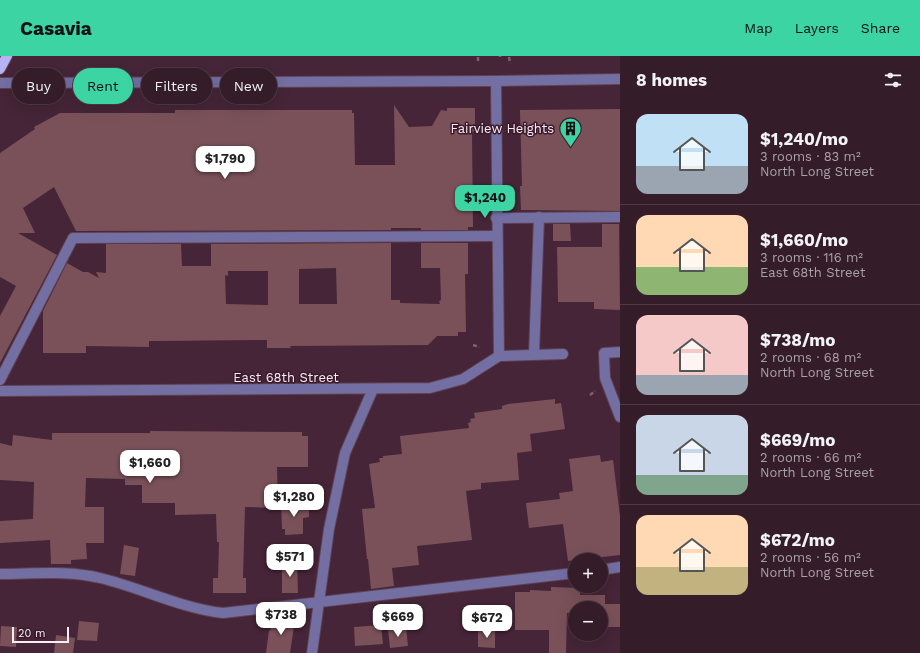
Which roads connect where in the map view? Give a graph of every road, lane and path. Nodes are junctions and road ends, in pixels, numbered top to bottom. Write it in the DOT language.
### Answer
graph roads {
  1 [pos="7,56"];
  2 [pos="478,57"];
  3 [pos="509,57"];
  4 [pos="478,63"];
  5 [pos="510,63"];
  6 [pos="0,69"];
  7 [pos="620,79"];
  8 [pos="496,81"];
  9 [pos="0,83"];
  10 [pos="539,217"];
  11 [pos="620,217"];
  12 [pos="496,218"];
  13 [pos="496,236"];
  14 [pos="473,345"];
  15 [pos="479,347"];
  16 [pos="620,352"];
  17 [pos="534,354"];
  18 [pos="563,354"];
  19 [pos="498,356"];
  20 [pos="0,380"];
  21 [pos="373,389"];
  22 [pos="0,391"];
  23 [pos="595,391"];
  24 [pos="590,395"];
  25 [pos="620,417"];
  26 [pos="620,567"];
  27 [pos="608,569"];
  28 [pos="0,574"];
  29 [pos="568,574"];
  30 [pos="319,603"];
  31 [pos="312,653"];
  1 -- 6 [label="main road"];
  2 -- 4 [label="path"];
  3 -- 5 [label="path"];
  7 -- 8 [label="street"];
  8 -- 9 [label="street"];
  8 -- 12 [label="street"];
  10 -- 11 [label="street"];
  10 -- 12 [label="street"];
  10 -- 17 [label="street"];
  12 -- 13 [label="street"];
  13 -- 19 [label="street"];
  13 -- 20 [label="street"];
  14 -- 15 [label="path"];
  16 -- 25 [label="street"];
  17 -- 18 [label="street"];
  17 -- 19 [label="street"];
  19 -- 21 [label="street, East 68th Street"];
  21 -- 22 [label="street, East 68th Street"];
  21 -- 30 [label="street"];
  23 -- 24 [label="path"];
  26 -- 27 [label="street"];
  28 -- 30 [label="street"];
  29 -- 30 [label="street"];
  30 -- 31 [label="street"];
}
